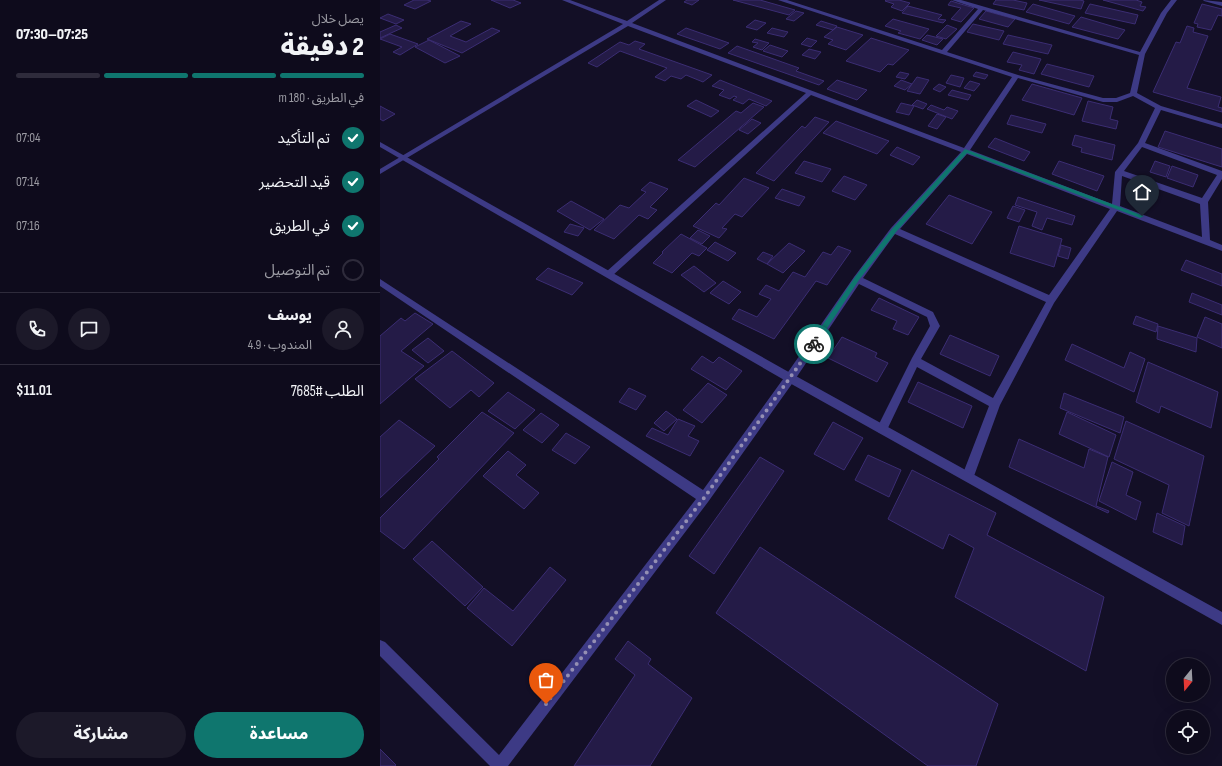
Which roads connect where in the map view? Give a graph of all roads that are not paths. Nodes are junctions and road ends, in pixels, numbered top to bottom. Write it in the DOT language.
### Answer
graph roads {
  1 [pos="565,0"];
  2 [pos="663,0"];
  3 [pos="781,0"];
  4 [pos="955,0"];
  5 [pos="1174,0"];
  6 [pos="1206,0"];
  7 [pos="1222,4"];
  8 [pos="981,9"];
  9 [pos="628,23"];
  10 [pos="944,52"];
  11 [pos="1142,54"];
  12 [pos="1016,76"];
  13 [pos="811,92"];
  14 [pos="1132,94"];
  15 [pos="1159,107"];
  16 [pos="1222,126"];
  17 [pos="380,144"];
  18 [pos="1141,144"];
  19 [pos="966,150"];
  20 [pos="404,157"];
  21 [pos="380,172"];
  22 [pos="1119,172"];
  23 [pos="1222,174"];
  24 [pos="1204,202"];
  25 [pos="1116,207"];
  26 [pos="894,230"];
  27 [pos="1206,240"];
  28 [pos="1222,248"];
  29 [pos="609,274"];
  30 [pos="857,279"];
  31 [pos="380,282"];
  32 [pos="1051,300"];
  33 [pos="915,362"];
  34 [pos="790,378"];
  35 [pos="995,404"];
  36 [pos="882,429"];
  37 [pos="968,476"];
  38 [pos="704,498"];
  39 [pos="1222,619"];
  40 [pos="380,647"];
  41 [pos="499,766"];
  1 -- 9 [label="street"];
  2 -- 9 [label="street"];
  3 -- 10 [label="street"];
  4 -- 8 [label="street"];
  5 -- 11 [label="street"];
  6 -- 7 [label="street"];
  8 -- 10 [label="street"];
  8 -- 11 [label="street"];
  9 -- 13 [label="street"];
  9 -- 20 [label="street"];
  10 -- 12 [label="street"];
  11 -- 14 [label="street"];
  12 -- 14 [label="street"];
  12 -- 19 [label="street"];
  13 -- 19 [label="street"];
  13 -- 29 [label="street"];
  14 -- 15 [label="street"];
  15 -- 16 [label="street"];
  15 -- 18 [label="street"];
  17 -- 20 [label="street"];
  18 -- 22 [label="street"];
  18 -- 23 [label="street"];
  19 -- 25 [label="street"];
  19 -- 26 [label="street"];
  20 -- 21 [label="street"];
  20 -- 29 [label="street"];
  22 -- 24 [label="street"];
  22 -- 25 [label="street"];
  23 -- 24 [label="street"];
  24 -- 27 [label="street"];
  25 -- 27 [label="street"];
  25 -- 32 [label="street"];
  26 -- 30 [label="street"];
  26 -- 32 [label="street"];
  27 -- 28 [label="street"];
  29 -- 34 [label="street"];
  30 -- 33 [label="street"];
  30 -- 34 [label="street"];
  31 -- 38 [label="street"];
  32 -- 35 [label="street"];
  33 -- 35 [label="street"];
  33 -- 36 [label="street"];
  34 -- 36 [label="street"];
  34 -- 38 [label="street"];
  35 -- 37 [label="street"];
  36 -- 37 [label="street"];
  37 -- 39 [label="street"];
  38 -- 41 [label="street"];
  40 -- 41 [label="street"];
}
